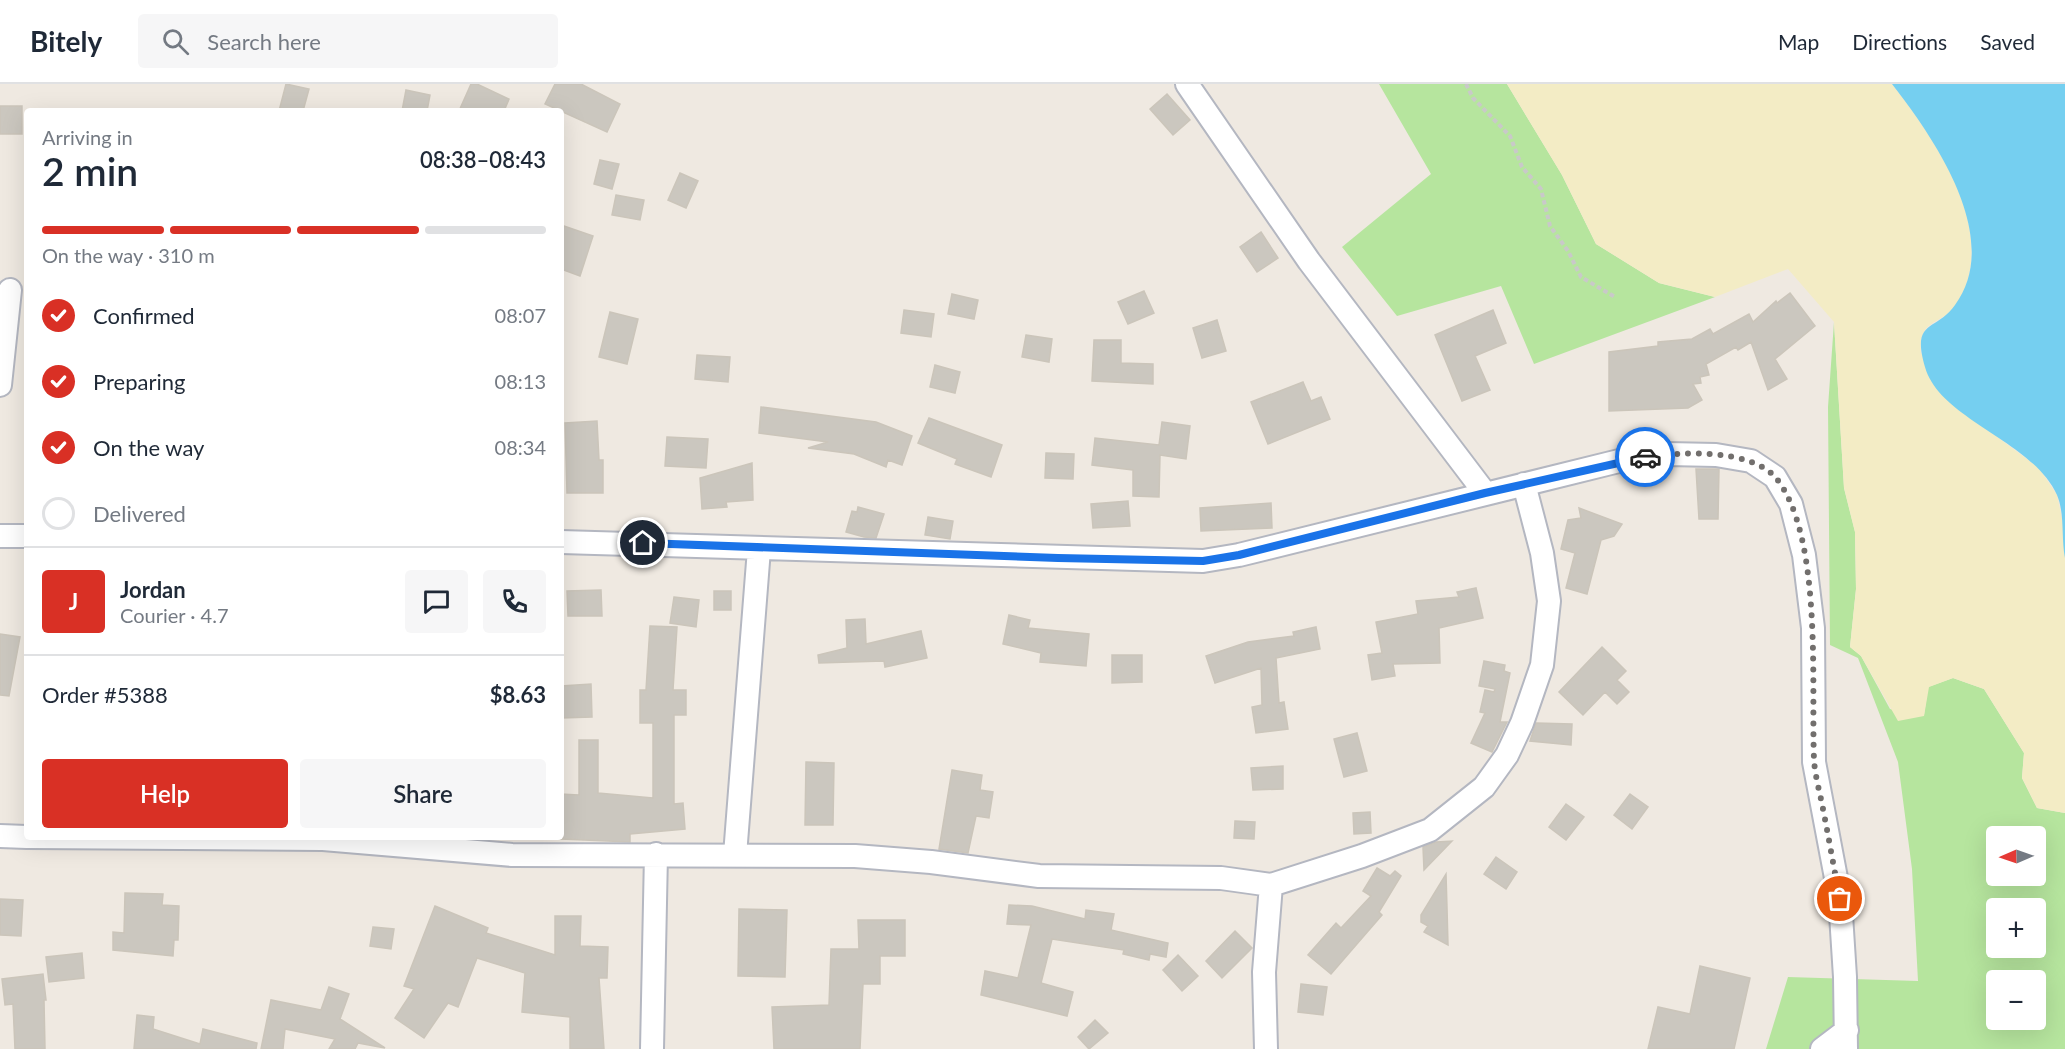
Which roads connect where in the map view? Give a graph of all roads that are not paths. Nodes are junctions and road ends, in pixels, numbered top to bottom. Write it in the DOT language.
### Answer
graph roads {
  1 [pos="1187,84"];
  2 [pos="10,290"];
  3 [pos="0,386"];
  4 [pos="1524,484"];
  5 [pos="1485,493"];
  6 [pos="0,536"];
  7 [pos="24,536"];
  8 [pos="564,542"];
  9 [pos="759,549"];
  10 [pos="0,836"];
  11 [pos="24,837"];
  12 [pos="334,840"];
  13 [pos="656,854"];
  14 [pos="735,855"];
  15 [pos="1271,885"];
  16 [pos="1846,1039"];
  17 [pos="652,1049"];
  18 [pos="1266,1049"];
  19 [pos="1822,1049"];
  1 -- 5 [label="street"];
  2 -- 3 [label="street"];
  4 -- 5 [label="street"];
  4 -- 15 [label="street"];
  4 -- 16 [label="street"];
  5 -- 9 [label="street"];
  6 -- 7 [label="street"];
  8 -- 9 [label="street"];
  9 -- 14 [label="street"];
  10 -- 11 [label="street"];
  12 -- 13 [label="street"];
  13 -- 14 [label="street"];
  13 -- 17 [label="street"];
  14 -- 15 [label="street"];
  15 -- 18 [label="street"];
  16 -- 19 [label="street"];
}
